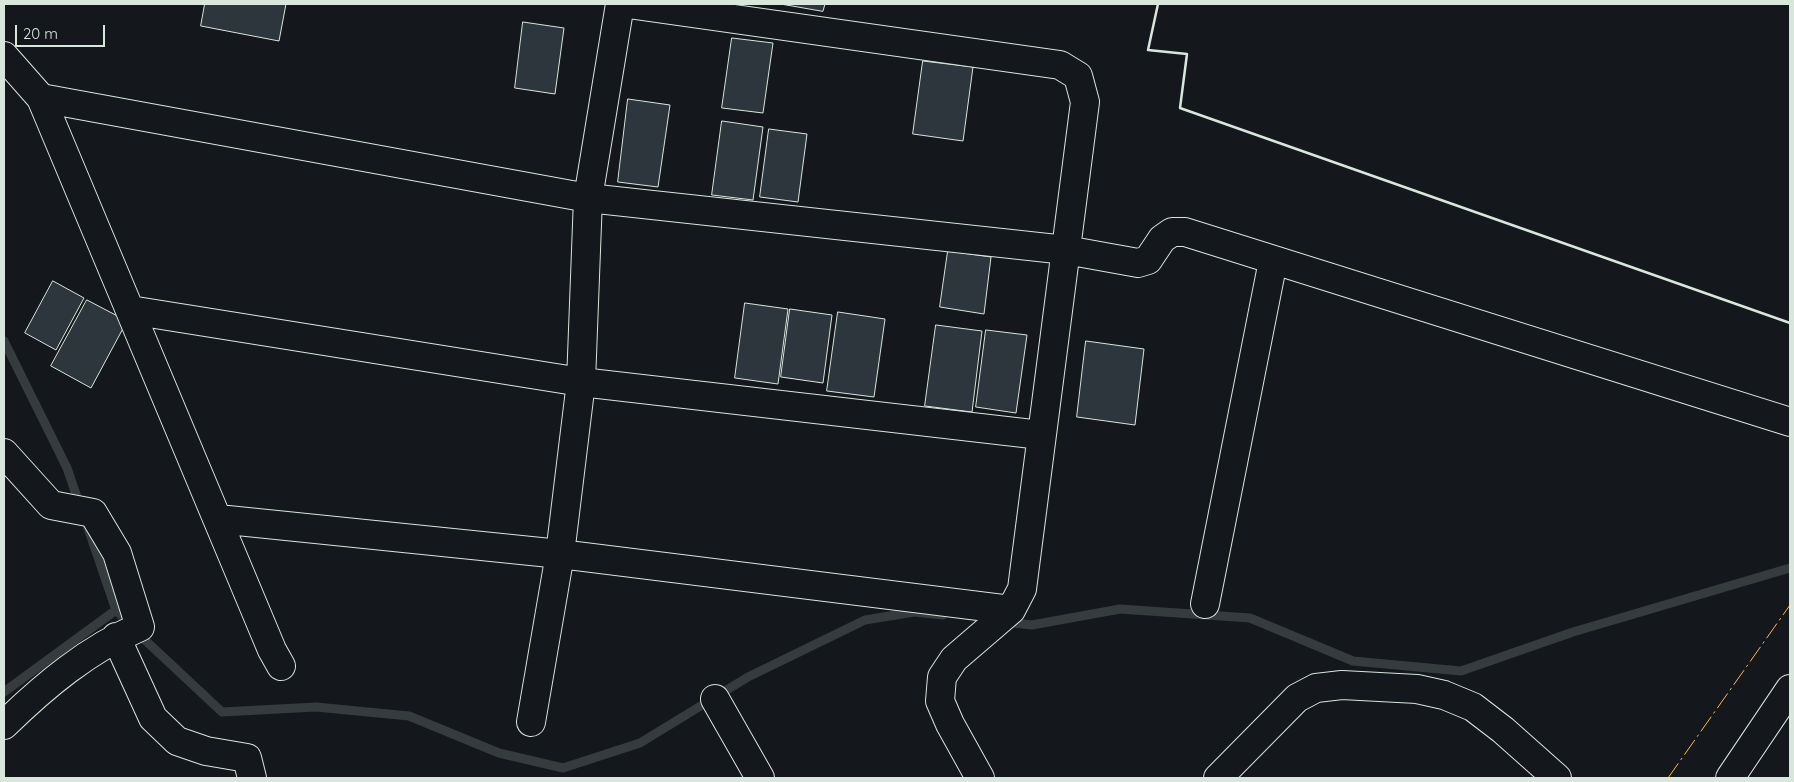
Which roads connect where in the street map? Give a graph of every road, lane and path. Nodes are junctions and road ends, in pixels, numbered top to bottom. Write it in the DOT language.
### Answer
graph roads {
  1 [pos="620,4"];
  2 [pos="628,4"];
  3 [pos="4,56"];
  4 [pos="41,98"];
  5 [pos="588,198"];
  6 [pos="1066,250"];
  7 [pos="1273,260"];
  8 [pos="130,310"];
  9 [pos="581,382"];
  10 [pos="1790,422"];
  11 [pos="1041,435"];
  12 [pos="4,453"];
  13 [pos="218,519"];
  14 [pos="560,554"];
  15 [pos="1205,604"];
  16 [pos="1010,611"];
  17 [pos="128,632"];
  18 [pos="281,666"];
  19 [pos="1790,689"];
  20 [pos="716,699"];
  21 [pos="531,722"];
  22 [pos="4,725"];
  23 [pos="252,778"];
  24 [pos="760,778"];
  25 [pos="980,778"];
  26 [pos="1218,778"];
  27 [pos="1557,778"];
  28 [pos="1730,778"];
  1 -- 5 [label="street"];
  2 -- 6 [label="street"];
  3 -- 4 [label="street"];
  4 -- 5 [label="street"];
  4 -- 8 [label="street"];
  5 -- 6 [label="street"];
  5 -- 9 [label="street"];
  6 -- 7 [label="street"];
  6 -- 11 [label="street"];
  7 -- 10 [label="street"];
  7 -- 15 [label="street"];
  8 -- 9 [label="street"];
  8 -- 13 [label="street"];
  9 -- 11 [label="street"];
  9 -- 14 [label="street"];
  11 -- 16 [label="street"];
  12 -- 17 [label="street"];
  13 -- 14 [label="street"];
  13 -- 18 [label="street"];
  14 -- 16 [label="street"];
  14 -- 21 [label="street"];
  16 -- 25 [label="street"];
  17 -- 22 [label="street"];
  17 -- 23 [label="street"];
  19 -- 28 [label="street"];
  20 -- 24 [label="street"];
  26 -- 27 [label="street"];
}
